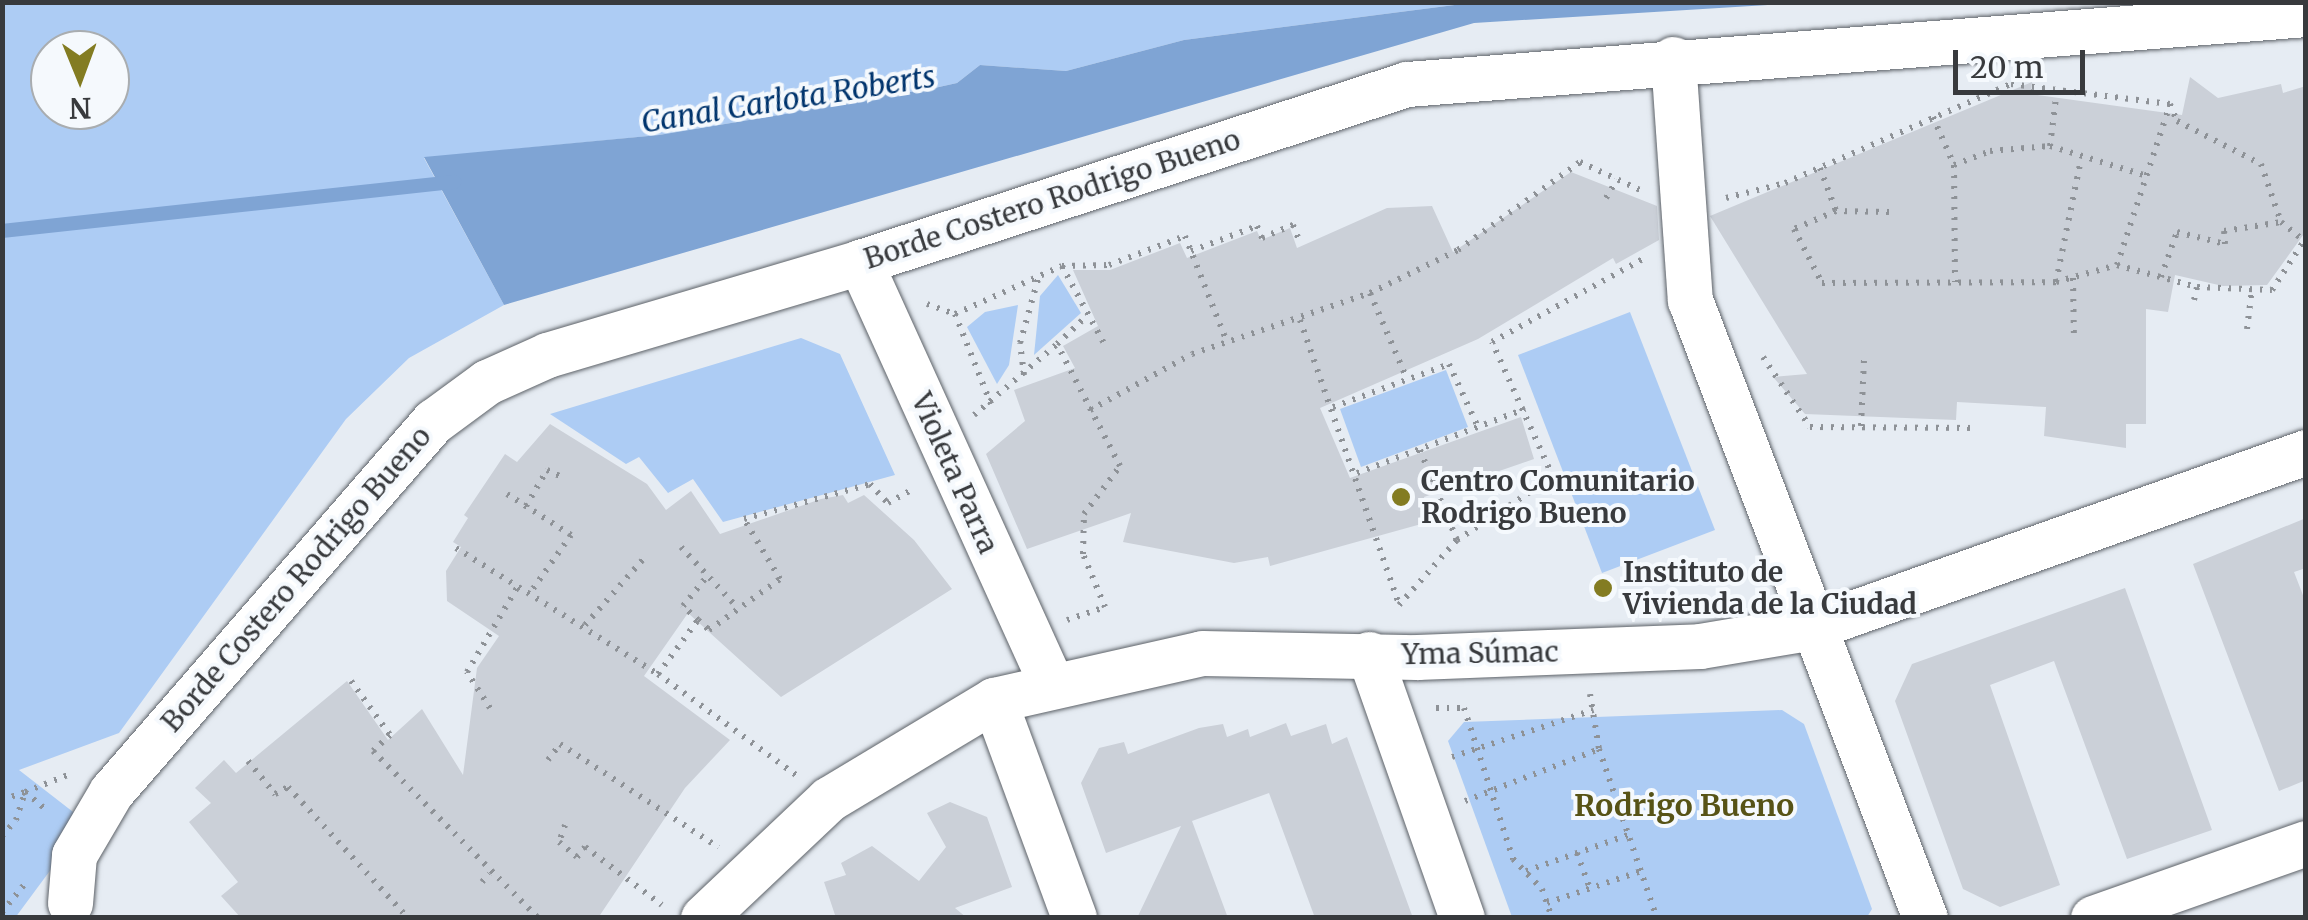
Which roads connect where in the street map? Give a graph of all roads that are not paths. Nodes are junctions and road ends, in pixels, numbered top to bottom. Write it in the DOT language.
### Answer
graph roads {
  1 [pos="2306,14"];
  2 [pos="1673,58"];
  3 [pos="866,274"];
  4 [pos="2306,452"];
  5 [pos="1814,627"];
  6 [pos="1369,654"];
  7 [pos="1051,684"];
  8 [pos="994,700"];
  9 [pos="2306,843"];
  10 [pos="72,913"];
  11 [pos="703,918"];
  12 [pos="1074,918"];
  13 [pos="1462,918"];
  14 [pos="1925,918"];
  15 [pos="2093,918"];
  1 -- 2 [label="street, Borde Costero Rodrigo Bueno"];
  2 -- 3 [label="street, Borde Costero Rodrigo Bueno"];
  2 -- 5 [label="street"];
  3 -- 7 [label="street, Violeta Parra"];
  3 -- 10 [label="street, Borde Costero Rodrigo Bueno"];
  4 -- 5 [label="street, Yma Súmac"];
  5 -- 6 [label="street, Yma Súmac"];
  5 -- 14 [label="street"];
  6 -- 7 [label="street, Yma Súmac"];
  6 -- 13 [label="street"];
  7 -- 8 [label="street, Yma Súmac"];
  8 -- 11 [label="street, Yma Súmac"];
  8 -- 12 [label="street"];
  9 -- 15 [label="street"];
}
